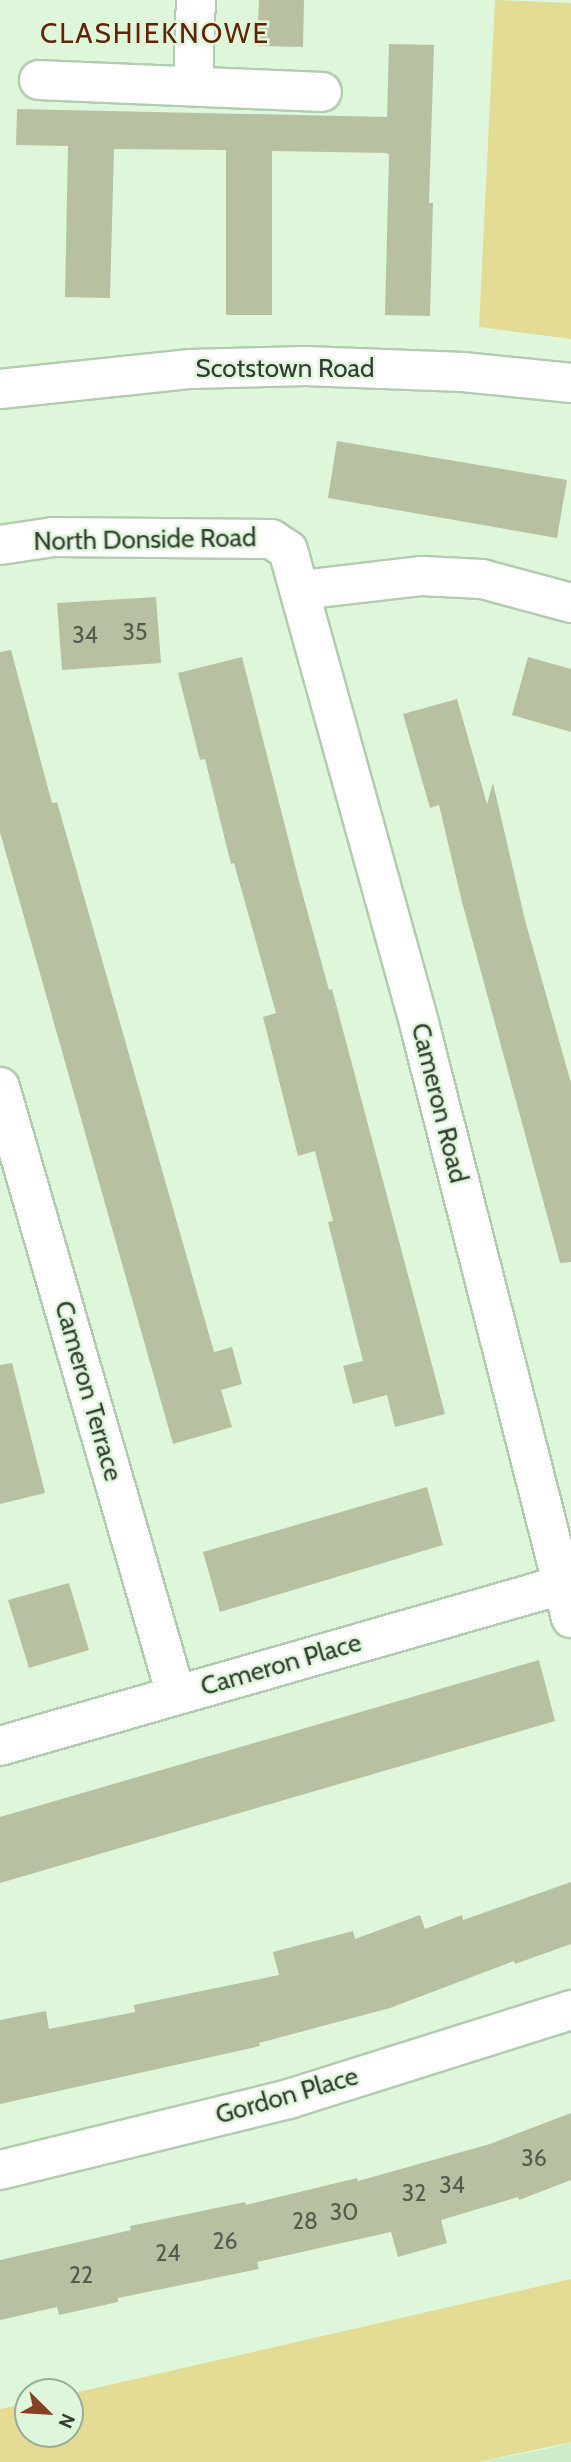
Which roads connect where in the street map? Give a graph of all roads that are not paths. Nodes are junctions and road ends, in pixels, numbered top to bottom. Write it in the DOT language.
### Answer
graph roads {
  1 [pos="196,0"];
  2 [pos="39,80"];
  3 [pos="193,84"];
  4 [pos="322,92"];
  5 [pos="571,383"];
  6 [pos="0,389"];
  7 [pos="0,545"];
  8 [pos="301,590"];
  9 [pos="571,603"];
  10 [pos="0,1087"];
  11 [pos="566,1602"];
  12 [pos="176,1695"];
  13 [pos="0,1746"];
  14 [pos="571,2010"];
  15 [pos="0,2171"];
  1 -- 3 [label="street"];
  2 -- 3 [label="street"];
  3 -- 4 [label="street"];
  5 -- 6 [label="street, Scotstown Road"];
  7 -- 8 [label="street, North Donside Road"];
  8 -- 9 [label="street"];
  8 -- 11 [label="street, Cameron Road"];
  10 -- 12 [label="street, Cameron Terrace"];
  11 -- 12 [label="street, Cameron Place"];
  12 -- 13 [label="street, Cameron Place"];
  14 -- 15 [label="street, Gordon Place"];
}
